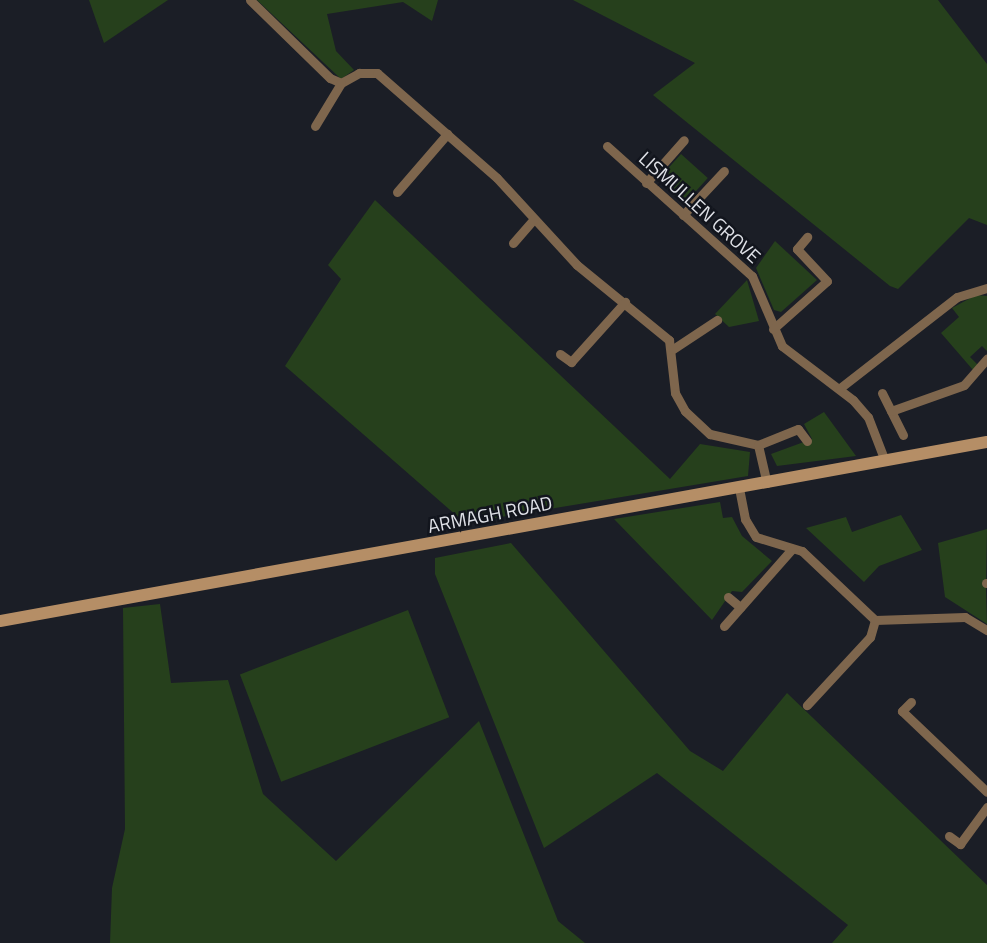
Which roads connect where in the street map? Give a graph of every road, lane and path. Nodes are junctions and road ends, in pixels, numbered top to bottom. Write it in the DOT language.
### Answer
graph roads {
  1 [pos="250,0"];
  2 [pos="341,83"];
  3 [pos="315,126"];
  4 [pos="447,134"];
  5 [pos="684,140"];
  6 [pos="607,146"];
  7 [pos="724,171"];
  8 [pos="646,183"];
  9 [pos="397,192"];
  10 [pos="683,215"];
  11 [pos="534,219"];
  12 [pos="807,237"];
  13 [pos="513,243"];
  14 [pos="987,288"];
  15 [pos="625,302"];
  16 [pos="717,320"];
  17 [pos="773,329"];
  18 [pos="673,349"];
  19 [pos="560,354"];
  20 [pos="987,359"];
  21 [pos="840,388"];
  22 [pos="882,393"];
  23 [pos="891,411"];
  24 [pos="903,435"];
  25 [pos="807,441"];
  26 [pos="987,442"];
  27 [pos="758,445"];
  28 [pos="885,461"];
  29 [pos="767,483"];
  30 [pos="739,488"];
  31 [pos="792,549"];
  32 [pos="728,597"];
  33 [pos="740,607"];
  34 [pos="875,620"];
  35 [pos="0,621"];
  36 [pos="724,626"];
  37 [pos="987,631"];
  38 [pos="911,702"];
  39 [pos="807,705"];
  40 [pos="987,792"];
  41 [pos="987,807"];
  42 [pos="949,835"];
  1 -- 2 [label="street"];
  2 -- 3 [label="street"];
  2 -- 4 [label="street"];
  4 -- 9 [label="street"];
  4 -- 11 [label="street"];
  5 -- 8 [label="street"];
  6 -- 8 [label="street, LISMULLEN GROVE"];
  7 -- 10 [label="street"];
  8 -- 10 [label="street, LISMULLEN GROVE"];
  10 -- 17 [label="street, LISMULLEN GROVE"];
  11 -- 13 [label="street"];
  11 -- 15 [label="street"];
  12 -- 17 [label="street"];
  14 -- 21 [label="street"];
  15 -- 18 [label="street"];
  15 -- 19 [label="street"];
  16 -- 18 [label="street"];
  17 -- 21 [label="street, LISMULLEN GROVE"];
  18 -- 27 [label="street"];
  20 -- 23 [label="street"];
  21 -- 28 [label="street, LISMULLEN GROVE"];
  22 -- 23 [label="street"];
  23 -- 24 [label="street"];
  25 -- 27 [label="street"];
  26 -- 28 [label="main road, ARMAGH ROAD"];
  27 -- 29 [label="street"];
  28 -- 29 [label="main road, ARMAGH ROAD"];
  29 -- 30 [label="main road, ARMAGH ROAD"];
  30 -- 31 [label="street"];
  30 -- 35 [label="main road, ARMAGH ROAD"];
  31 -- 33 [label="street"];
  31 -- 34 [label="street"];
  32 -- 33 [label="street"];
  33 -- 36 [label="street"];
  34 -- 37 [label="street"];
  34 -- 39 [label="street"];
  38 -- 40 [label="street"];
  41 -- 42 [label="street"];
}
